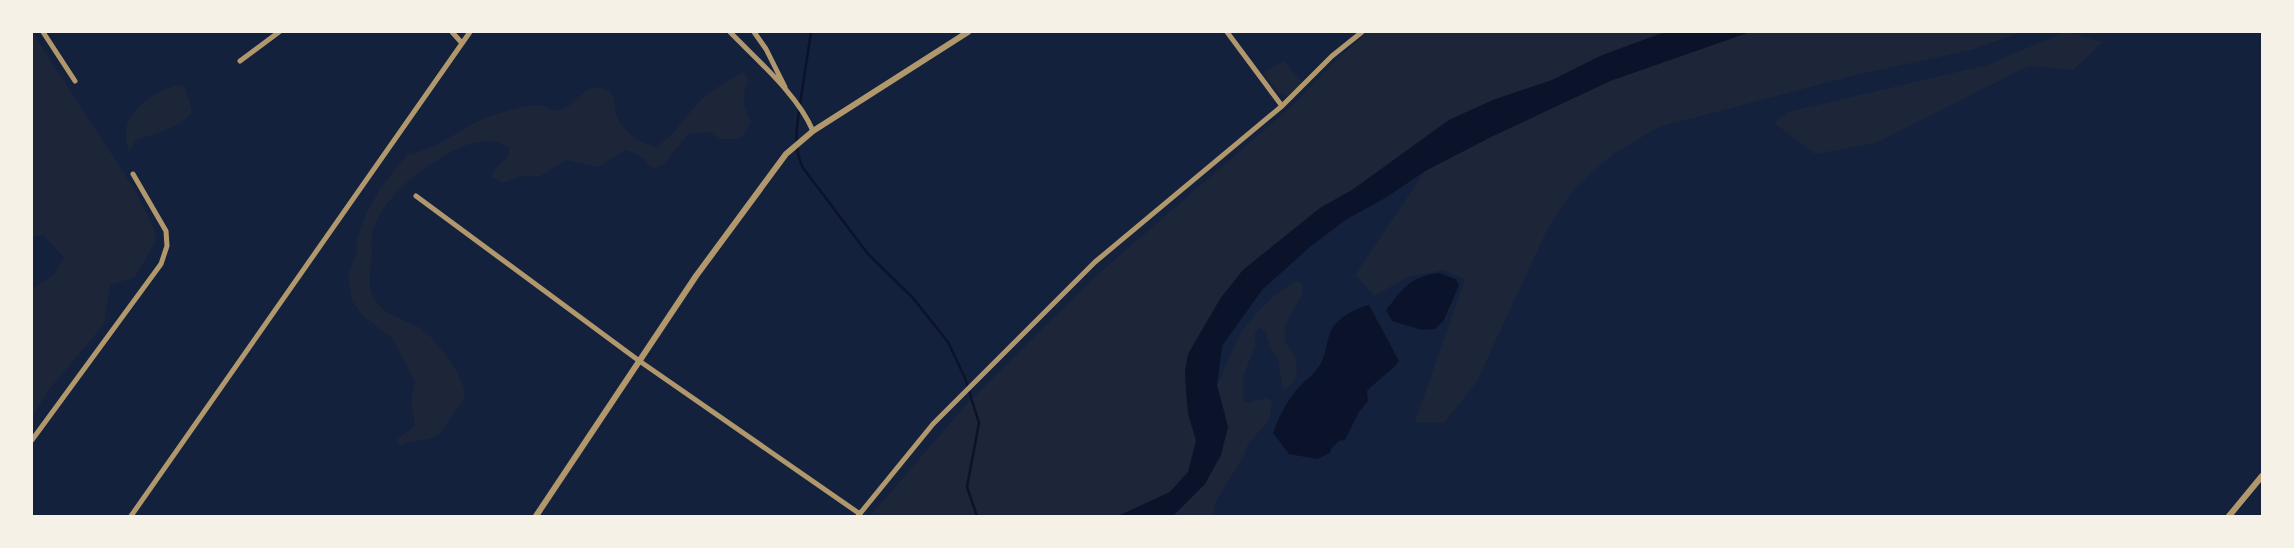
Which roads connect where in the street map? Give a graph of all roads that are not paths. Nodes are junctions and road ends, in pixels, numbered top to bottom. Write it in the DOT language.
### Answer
graph roads {
  1 [pos="43,32"];
  2 [pos="279,32"];
  3 [pos="452,32"];
  4 [pos="470,32"];
  5 [pos="730,32"];
  6 [pos="754,32"];
  7 [pos="968,32"];
  8 [pos="1227,32"];
  9 [pos="1362,32"];
  10 [pos="461,41"];
  11 [pos="240,61"];
  12 [pos="75,81"];
  13 [pos="788,93"];
  14 [pos="1282,106"];
  15 [pos="813,131"];
  16 [pos="133,174"];
  17 [pos="416,196"];
  18 [pos="638,360"];
  19 [pos="32,440"];
  20 [pos="2263,475"];
  21 [pos="859,515"];
  22 [pos="131,516"];
  23 [pos="536,516"];
  24 [pos="2229,516"];
  1 -- 12 [label="street"];
  2 -- 11 [label="street"];
  3 -- 10 [label="street"];
  4 -- 10 [label="street"];
  5 -- 13 [label="street"];
  6 -- 13 [label="street"];
  7 -- 15 [label="street"];
  8 -- 14 [label="street"];
  9 -- 14 [label="street"];
  10 -- 22 [label="street"];
  13 -- 15 [label="street"];
  14 -- 21 [label="street"];
  15 -- 18 [label="street"];
  16 -- 19 [label="street"];
  17 -- 18 [label="street"];
  18 -- 21 [label="street"];
  18 -- 23 [label="street"];
  20 -- 24 [label="street"];
}
